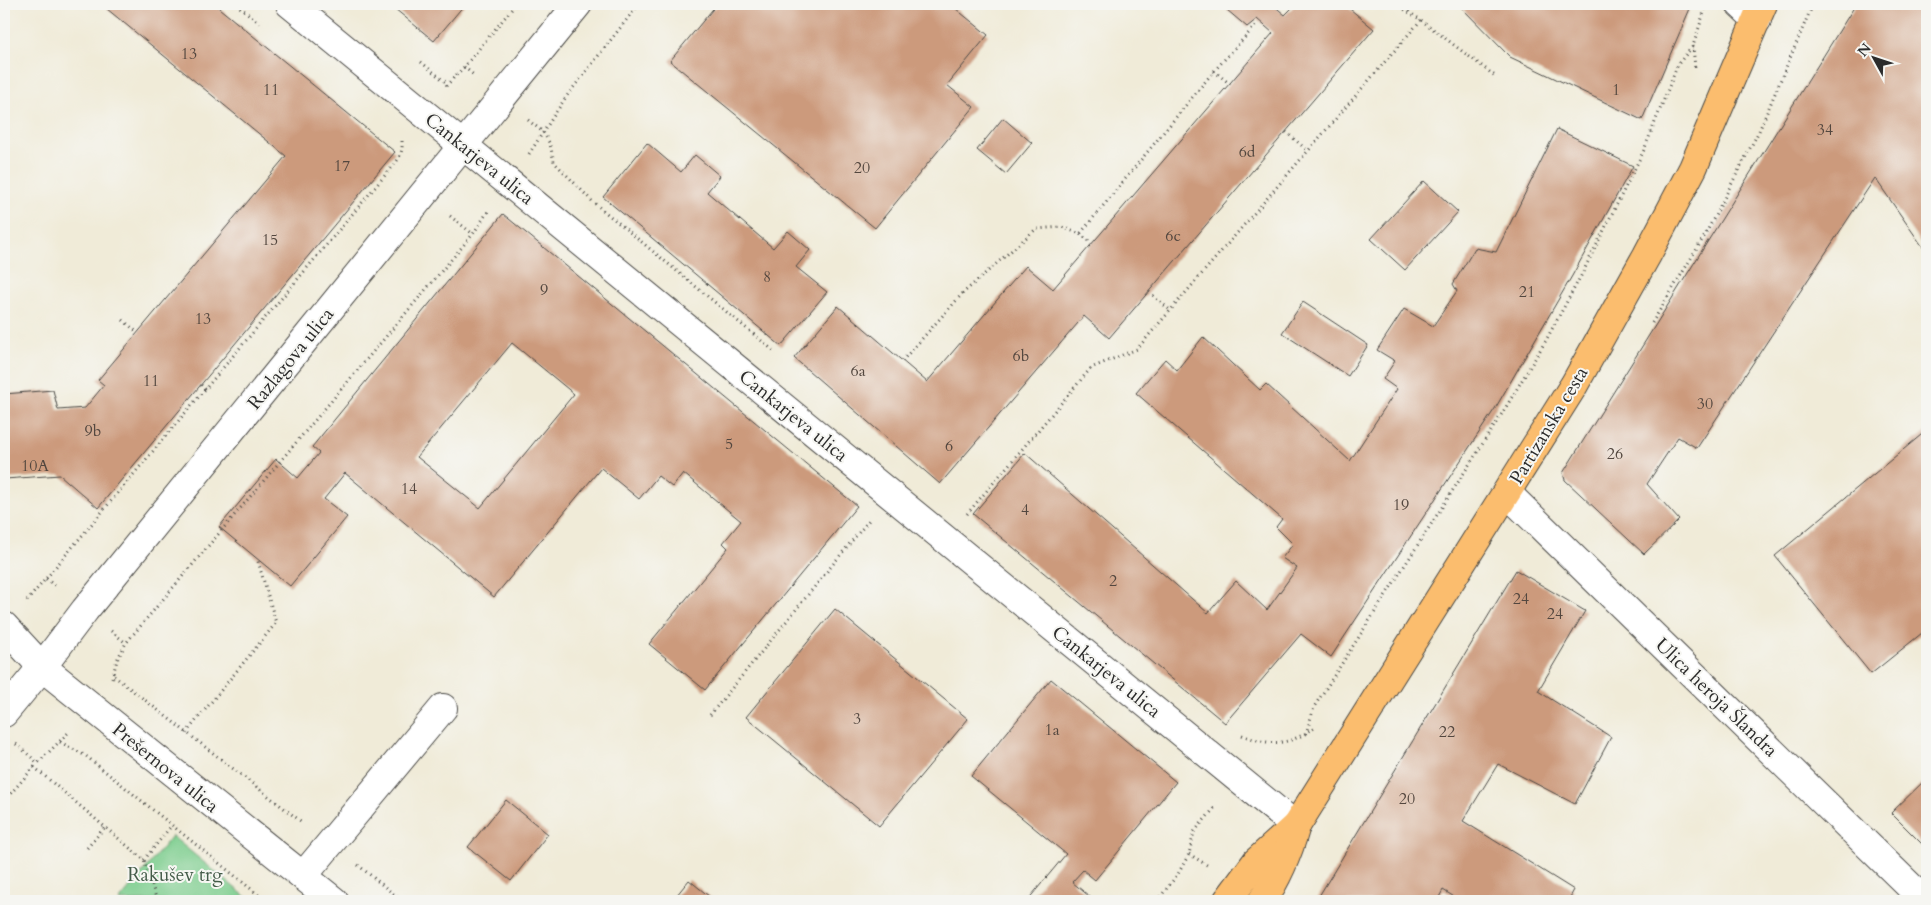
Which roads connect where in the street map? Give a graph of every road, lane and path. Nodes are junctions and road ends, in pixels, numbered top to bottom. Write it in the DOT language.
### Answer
graph roads {
  1 [pos="290,4"];
  2 [pos="516,4"];
  3 [pos="578,4"];
  4 [pos="639,4"];
  5 [pos="1396,4"];
  6 [pos="1707,4"];
  7 [pos="1753,9"];
  8 [pos="1421,20"];
  9 [pos="1257,24"];
  10 [pos="1214,71"];
  11 [pos="1495,76"];
  12 [pos="448,84"];
  13 [pos="1230,84"];
  14 [pos="530,122"];
  15 [pos="543,132"];
  16 [pos="1286,132"];
  17 [pos="402,139"];
  18 [pos="464,145"];
  19 [pos="532,150"];
  20 [pos="1308,151"];
  21 [pos="493,204"];
  22 [pos="446,213"];
  23 [pos="473,234"];
  24 [pos="1080,234"];
  25 [pos="1092,244"];
  26 [pos="1149,292"];
  27 [pos="1170,310"];
  28 [pos="123,320"];
  29 [pos="138,333"];
  30 [pos="902,361"];
  31 [pos="201,385"];
  32 [pos="206,390"];
  33 [pos="1507,493"];
  34 [pos="892,495"];
  35 [pos="946,540"];
  36 [pos="257,558"];
  37 [pos="24,604"];
  38 [pos="4,626"];
  39 [pos="42,667"];
  40 [pos="443,708"];
  41 [pos="4,713"];
  42 [pos="710,715"];
  43 [pos="73,728"];
  44 [pos="186,733"];
  45 [pos="60,742"];
  46 [pos="1264,742"];
  47 [pos="17,745"];
  48 [pos="38,763"];
  49 [pos="34,767"];
  50 [pos="4,802"];
  51 [pos="1216,808"];
  52 [pos="172,825"];
  53 [pos="1296,826"];
  54 [pos="105,827"];
  55 [pos="309,827"];
  56 [pos="87,848"];
  57 [pos="1189,854"];
  58 [pos="144,860"];
  59 [pos="351,860"];
  60 [pos="1215,870"];
  61 [pos="303,876"];
  62 [pos="157,901"];
  63 [pos="266,901"];
  64 [pos="334,901"];
  65 [pos="402,901"];
  66 [pos="1157,901"];
  67 [pos="1227,901"];
  68 [pos="1262,901"];
  69 [pos="1925,901"];
  1 -- 18 [label="street, Cankarjeva ulica"];
  2 -- 12 [label="path"];
  3 -- 18 [label="street, Razlagova ulica"];
  4 -- 15 [label="path"];
  5 -- 8 [label="path"];
  6 -- 46 [label="path"];
  7 -- 33 [label="main road, Partizanska cesta"];
  8 -- 11 [label="path"];
  8 -- 20 [label="path"];
  9 -- 10 [label="path"];
  10 -- 13 [label="path"];
  10 -- 24 [label="path"];
  14 -- 15 [label="path"];
  15 -- 19 [label="path"];
  16 -- 20 [label="path"];
  17 -- 32 [label="path"];
  18 -- 34 [label="street, Cankarjeva ulica"];
  18 -- 39 [label="street, Razlagova ulica"];
  20 -- 27 [label="path"];
  21 -- 23 [label="path"];
  22 -- 23 [label="path"];
  23 -- 44 [label="path"];
  24 -- 25 [label="path"];
  24 -- 30 [label="path"];
  26 -- 27 [label="path"];
  27 -- 35 [label="path"];
  28 -- 29 [label="path"];
  31 -- 32 [label="path"];
  32 -- 37 [label="path"];
  33 -- 53 [label="main road, Partizanska cesta"];
  33 -- 69 [label="street, Ulica heroja Šlandra"];
  34 -- 35 [label="street, Cankarjeva ulica"];
  34 -- 42 [label="path"];
  35 -- 53 [label="street, Cankarjeva ulica"];
  36 -- 44 [label="path"];
  38 -- 39 [label="street, Prešernova ulica"];
  39 -- 41 [label="street, Razlagova ulica"];
  39 -- 61 [label="street, Prešernova ulica"];
  40 -- 61 [label="street"];
  43 -- 45 [label="path"];
  44 -- 55 [label="path"];
  45 -- 48 [label="path"];
  45 -- 52 [label="path"];
  47 -- 48 [label="path"];
  48 -- 49 [label="path"];
  49 -- 50 [label="path"];
  49 -- 54 [label="path"];
  51 -- 57 [label="path"];
  52 -- 58 [label="path"];
  52 -- 63 [label="path"];
  53 -- 67 [label="main road, Partizanska cesta"];
  53 -- 68 [label="main road, Partizanska cesta"];
  54 -- 56 [label="path"];
  54 -- 58 [label="path"];
  57 -- 60 [label="path"];
  57 -- 66 [label="path"];
  58 -- 62 [label="path"];
  59 -- 65 [label="path"];
  61 -- 64 [label="street, Prešernova ulica"];
}
